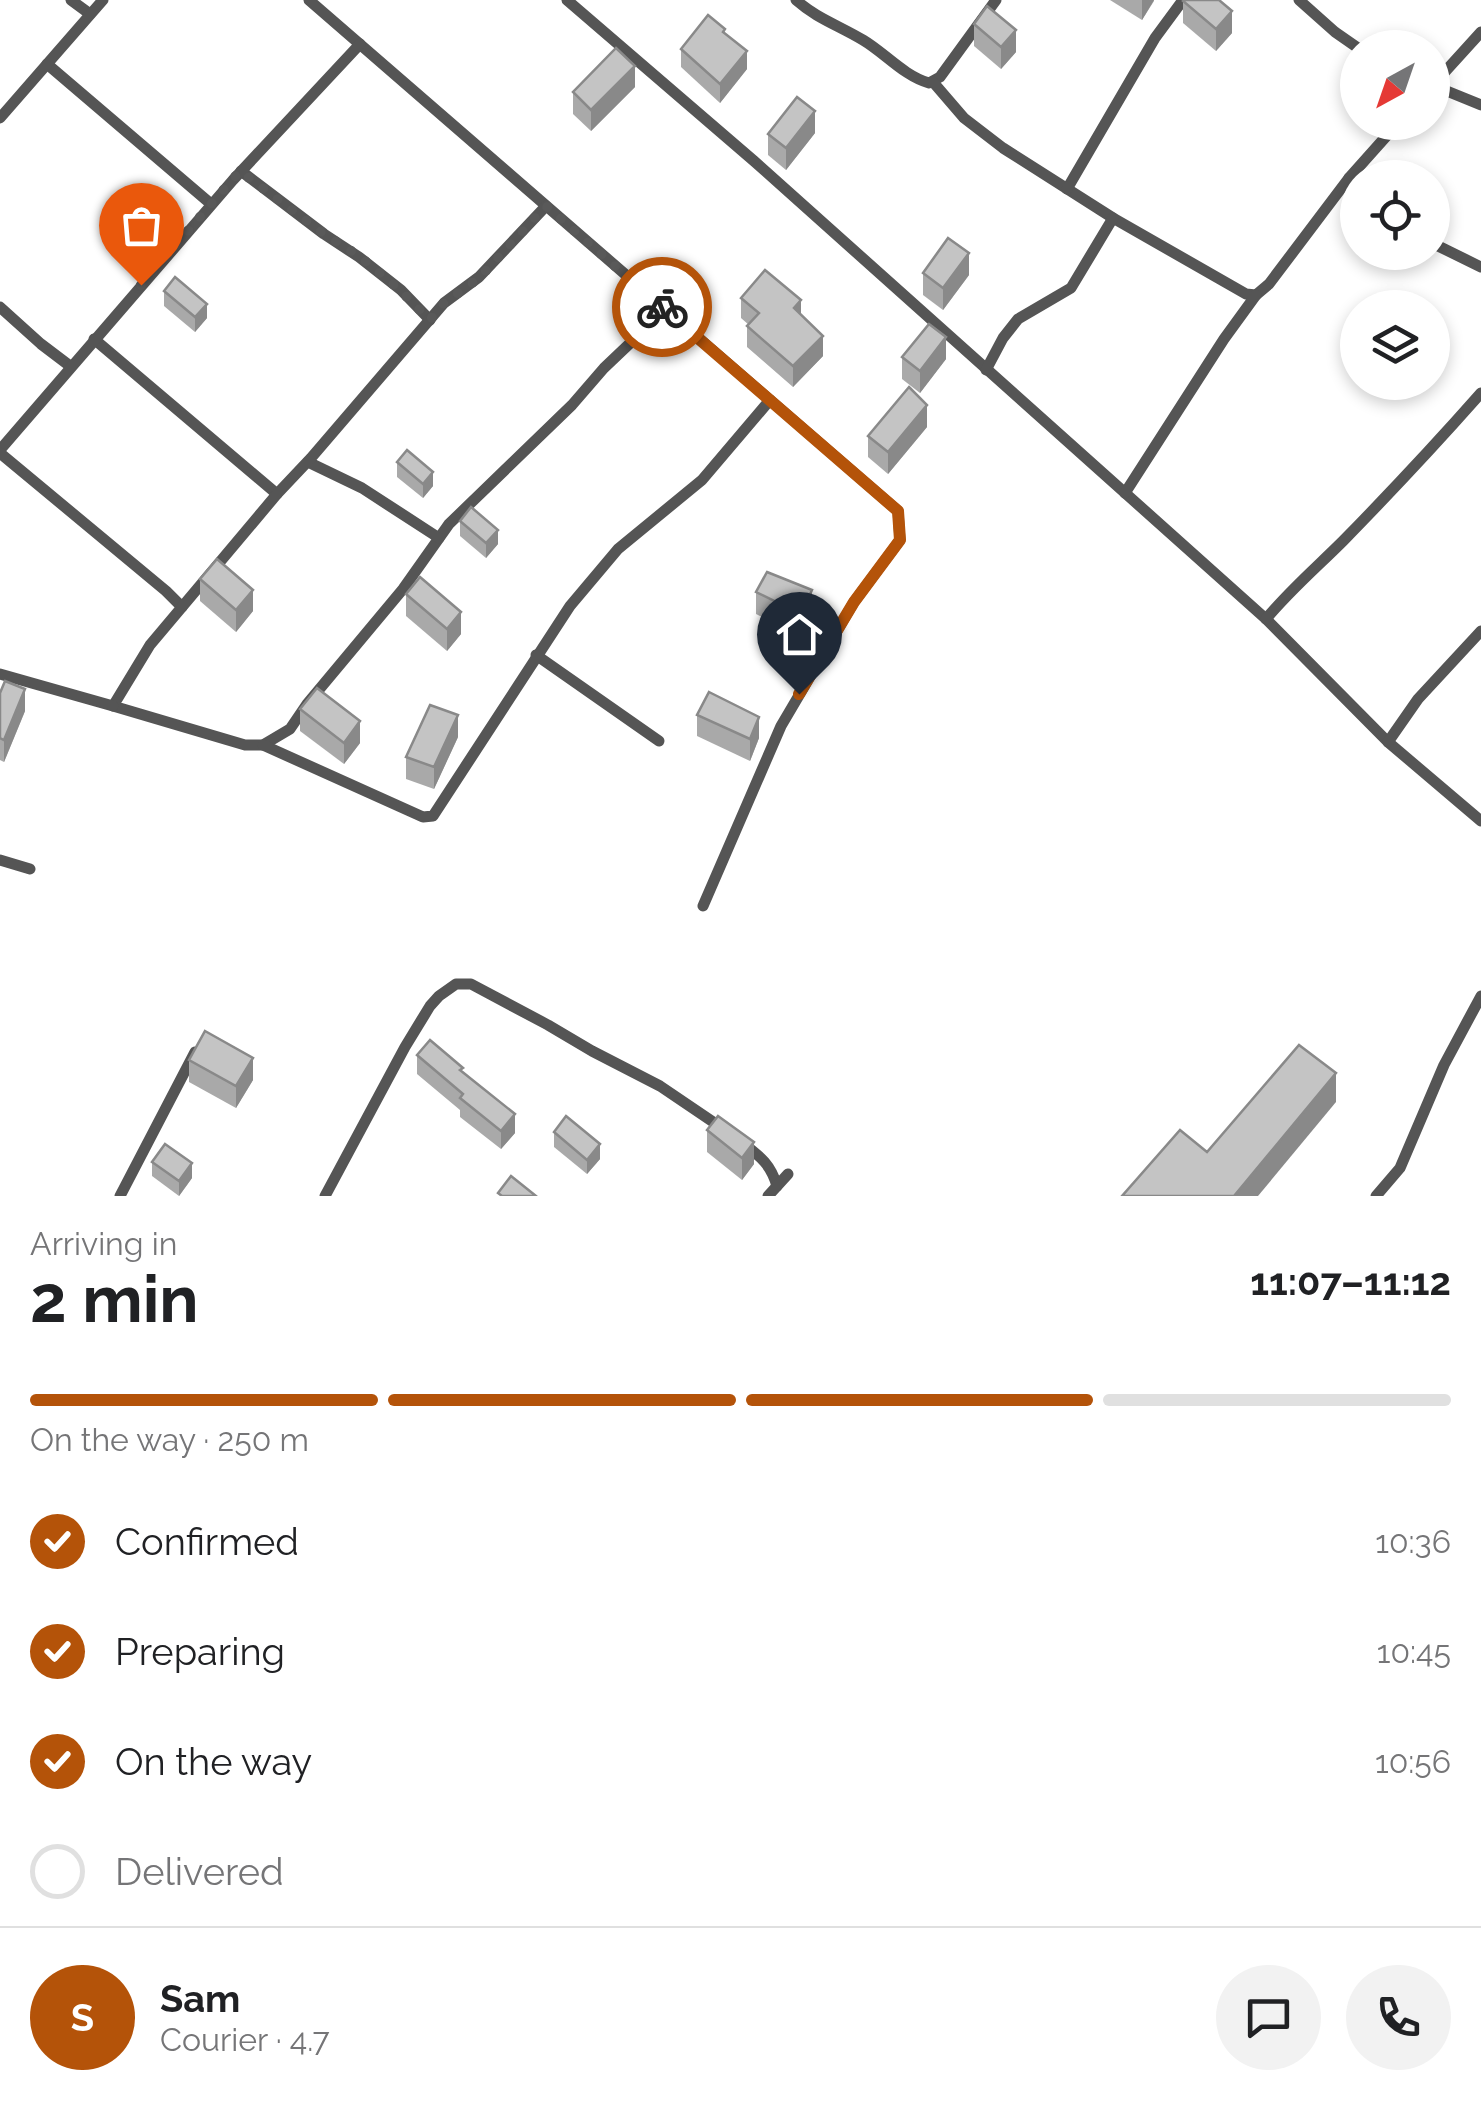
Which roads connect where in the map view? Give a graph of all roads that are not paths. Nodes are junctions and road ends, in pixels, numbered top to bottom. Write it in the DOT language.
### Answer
graph roads {
  1 [pos="72,0"];
  2 [pos="103,0"];
  3 [pos="308,0"];
  4 [pos="567,0"];
  5 [pos="796,0"];
  6 [pos="996,0"];
  7 [pos="1183,0"];
  8 [pos="1299,0"];
  9 [pos="90,14"];
  10 [pos="1481,32"];
  11 [pos="1340,35"];
  12 [pos="360,44"];
  13 [pos="47,64"];
  14 [pos="1450,66"];
  15 [pos="933,82"];
  16 [pos="1450,92"];
  17 [pos="1481,105"];
  18 [pos="0,118"];
  19 [pos="1385,140"];
  20 [pos="1370,160"];
  21 [pos="240,171"];
  22 [pos="1067,190"];
  23 [pos="1340,199"];
  24 [pos="211,204"];
  25 [pos="546,206"];
  26 [pos="1114,218"];
  27 [pos="1450,252"];
  28 [pos="1481,267"];
  29 [pos="1256,295"];
  30 [pos="0,307"];
  31 [pos="666,310"];
  32 [pos="430,320"];
  33 [pos="94,339"];
  34 [pos="70,366"];
  35 [pos="986,370"];
  36 [pos="1481,393"];
  37 [pos="770,400"];
  38 [pos="0,451"];
  39 [pos="308,462"];
  40 [pos="1125,493"];
  41 [pos="277,494"];
  42 [pos="439,538"];
  43 [pos="182,607"];
  44 [pos="1266,618"];
  45 [pos="1481,631"];
  46 [pos="536,655"];
  47 [pos="0,674"];
  48 [pos="113,706"];
  49 [pos="659,741"];
  50 [pos="1388,742"];
  51 [pos="263,745"];
  52 [pos="1481,821"];
  53 [pos="0,860"];
  54 [pos="30,870"];
  55 [pos="704,906"];
  56 [pos="1481,996"];
  57 [pos="201,1039"];
  58 [pos="788,1174"];
  59 [pos="773,1191"];
  60 [pos="120,1196"];
  61 [pos="325,1196"];
  62 [pos="1376,1196"];
  1 -- 9 [label="street"];
  2 -- 9 [label="street"];
  3 -- 12 [label="street"];
  4 -- 35 [label="street"];
  5 -- 15 [label="street"];
  6 -- 15 [label="street"];
  7 -- 22 [label="street"];
  8 -- 11 [label="street"];
  9 -- 13 [label="street"];
  10 -- 14 [label="street"];
  12 -- 21 [label="street"];
  12 -- 25 [label="street"];
  13 -- 18 [label="street"];
  13 -- 24 [label="street"];
  15 -- 22 [label="street"];
  16 -- 17 [label="street"];
  19 -- 20 [label="street"];
  21 -- 24 [label="street"];
  21 -- 32 [label="street"];
  22 -- 26 [label="street"];
  23 -- 29 [label="street"];
  24 -- 33 [label="street"];
  25 -- 31 [label="street"];
  25 -- 32 [label="street"];
  26 -- 29 [label="street"];
  26 -- 35 [label="street"];
  27 -- 28 [label="street"];
  29 -- 40 [label="street"];
  30 -- 34 [label="street"];
  31 -- 37 [label="street"];
  31 -- 42 [label="street"];
  32 -- 39 [label="street"];
  33 -- 34 [label="street"];
  33 -- 41 [label="street"];
  34 -- 38 [label="street"];
  35 -- 40 [label="street"];
  36 -- 44 [label="street"];
  37 -- 46 [label="street"];
  37 -- 55 [label="street"];
  38 -- 43 [label="street"];
  39 -- 41 [label="street"];
  39 -- 42 [label="street"];
  40 -- 44 [label="street"];
  41 -- 43 [label="street"];
  42 -- 51 [label="street"];
  43 -- 48 [label="street"];
  44 -- 50 [label="street"];
  45 -- 50 [label="street"];
  46 -- 49 [label="street"];
  46 -- 51 [label="street"];
  47 -- 48 [label="street"];
  48 -- 51 [label="street"];
  50 -- 52 [label="street"];
  53 -- 54 [label="street"];
  56 -- 62 [label="street"];
  57 -- 60 [label="street"];
  58 -- 59 [label="street"];
  59 -- 61 [label="street"];
}
